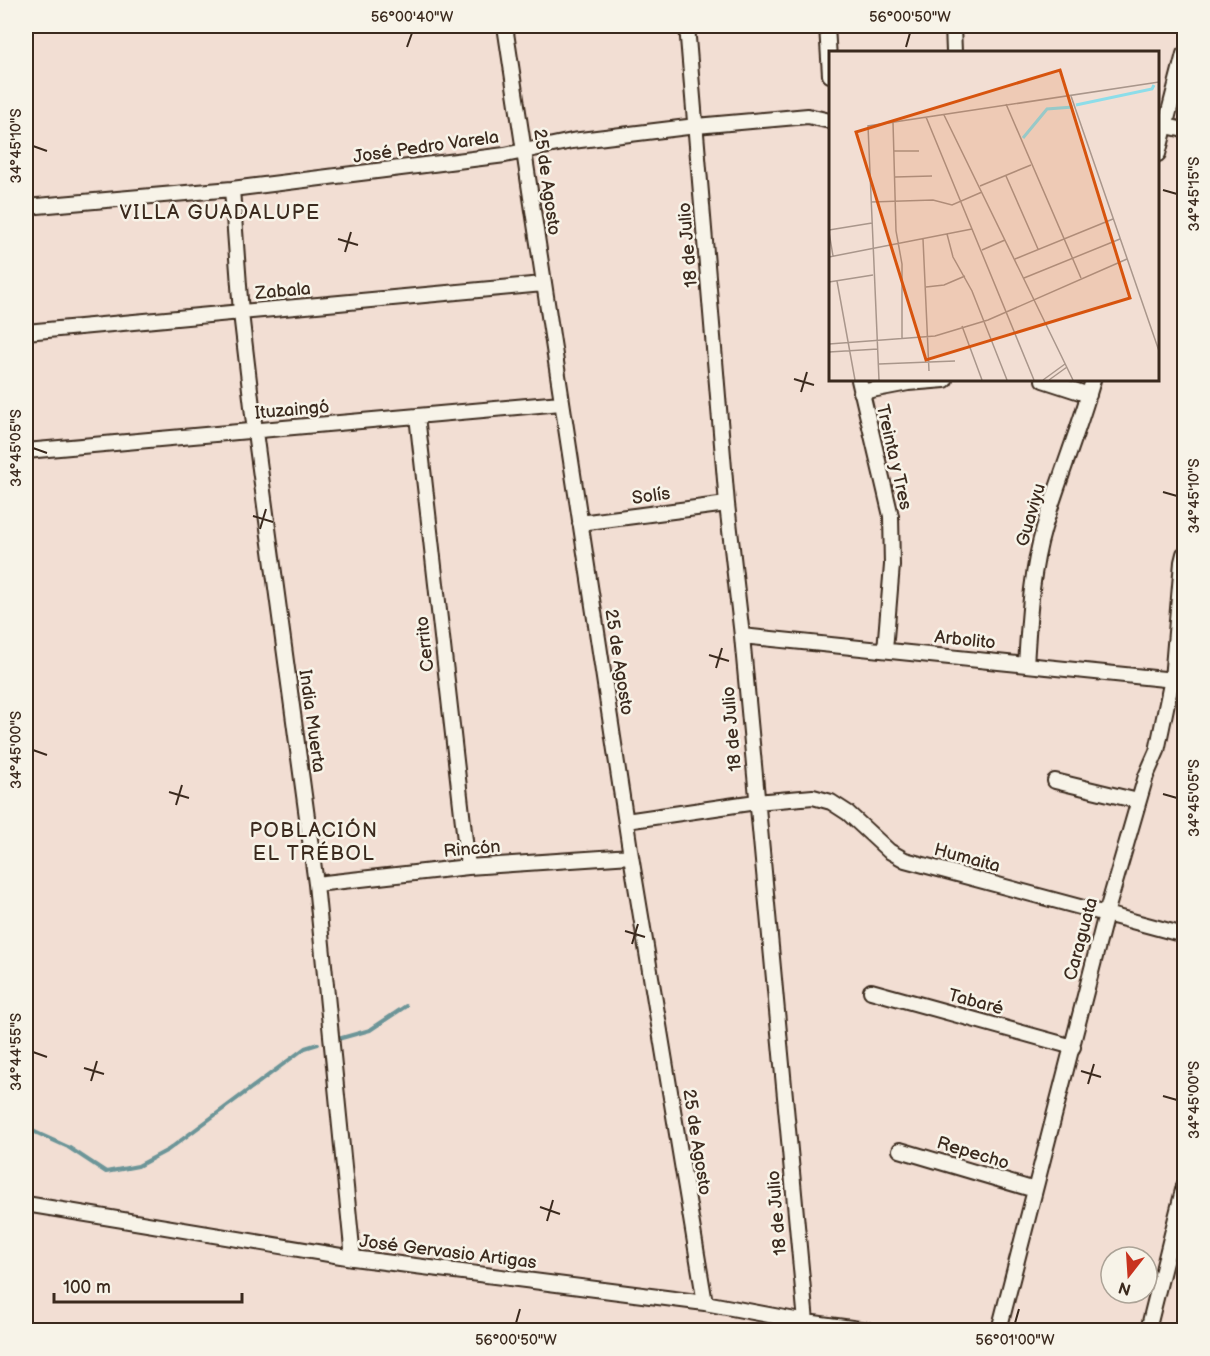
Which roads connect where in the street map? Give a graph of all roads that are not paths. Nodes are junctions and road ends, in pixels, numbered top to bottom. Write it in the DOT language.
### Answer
graph roads {
  1 [pos="505,26"];
  2 [pos="687,26"];
  3 [pos="827,26"];
  4 [pos="953,26"];
  5 [pos="829,51"];
  6 [pos="954,51"];
  7 [pos="1185,54"];
  8 [pos="829,121"];
  9 [pos="1162,124"];
  10 [pos="696,126"];
  11 [pos="1185,130"];
  12 [pos="1159,146"];
  13 [pos="525,151"];
  14 [pos="232,189"];
  15 [pos="26,207"];
  16 [pos="543,284"];
  17 [pos="241,313"];
  18 [pos="26,332"];
  19 [pos="927,381"];
  20 [pos="1046,381"];
  21 [pos="1093,381"];
  22 [pos="860,386"];
  23 [pos="1089,395"];
  24 [pos="561,403"];
  25 [pos="417,416"];
  26 [pos="255,432"];
  27 [pos="26,451"];
  28 [pos="727,504"];
  29 [pos="580,523"];
  30 [pos="1185,555"];
  31 [pos="742,636"];
  32 [pos="885,650"];
  33 [pos="1026,664"];
  34 [pos="1178,680"];
  35 [pos="1055,781"];
  36 [pos="1138,801"];
  37 [pos="756,802"];
  38 [pos="626,821"];
  39 [pos="631,856"];
  40 [pos="468,867"];
  41 [pos="316,884"];
  42 [pos="1106,914"];
  43 [pos="1185,935"];
  44 [pos="871,991"];
  45 [pos="1072,1047"];
  46 [pos="900,1150"];
  47 [pos="1185,1186"];
  48 [pos="1035,1190"];
  49 [pos="26,1204"];
  50 [pos="352,1258"];
  51 [pos="705,1303"];
  52 [pos="806,1322"];
  53 [pos="867,1330"];
  54 [pos="999,1330"];
  55 [pos="1148,1330"];
  1 -- 13 [label="street, 25 de Agosto"];
  2 -- 10 [label="street, 18 de Julio"];
  3 -- 5 [label="street"];
  4 -- 6 [label="street"];
  7 -- 9 [label="street"];
  8 -- 10 [label="street, José Pedro Varela"];
  9 -- 11 [label="street"];
  9 -- 12 [label="street"];
  10 -- 13 [label="street, José Pedro Varela"];
  10 -- 28 [label="street, 18 de Julio"];
  13 -- 14 [label="street, José Pedro Varela"];
  13 -- 16 [label="street, 25 de Agosto"];
  14 -- 15 [label="street, José Pedro Varela"];
  14 -- 17 [label="street, India Muerta"];
  16 -- 17 [label="street, Zabala"];
  16 -- 24 [label="street, 25 de Agosto"];
  17 -- 18 [label="street, Zabala"];
  17 -- 26 [label="street, India Muerta"];
  19 -- 22 [label="street"];
  20 -- 23 [label="street"];
  21 -- 23 [label="street, Guaviyu"];
  22 -- 32 [label="street, Treinta y Tres"];
  23 -- 33 [label="street, Guaviyu"];
  24 -- 25 [label="street, Ituzaingó"];
  24 -- 29 [label="street, 25 de Agosto"];
  25 -- 26 [label="street, Ituzaingó"];
  25 -- 40 [label="street, Cerrito"];
  26 -- 27 [label="street, Ituzaingó"];
  26 -- 41 [label="street, India Muerta"];
  28 -- 29 [label="street, Solís"];
  28 -- 31 [label="street, 18 de Julio"];
  29 -- 38 [label="street, 25 de Agosto"];
  30 -- 34 [label="street, Caraguata"];
  31 -- 32 [label="street, Arbolito"];
  31 -- 37 [label="street, 18 de Julio"];
  32 -- 33 [label="street, Arbolito"];
  33 -- 34 [label="street, Arbolito"];
  34 -- 36 [label="street, Caraguata"];
  35 -- 36 [label="street"];
  36 -- 42 [label="street, Caraguata"];
  37 -- 38 [label="street"];
  37 -- 42 [label="street, Humaita"];
  37 -- 52 [label="street, 18 de Julio"];
  38 -- 39 [label="street, 25 de Agosto"];
  39 -- 40 [label="street, Rincón"];
  39 -- 51 [label="street, 25 de Agosto"];
  40 -- 41 [label="street, Rincón"];
  41 -- 50 [label="street, India Muerta"];
  42 -- 43 [label="street, Humaita"];
  42 -- 45 [label="street, Caraguata"];
  44 -- 45 [label="street, Tabaré"];
  45 -- 48 [label="street, Caraguata"];
  46 -- 48 [label="street, Repecho"];
  47 -- 55 [label="street"];
  48 -- 54 [label="street, Caraguata"];
  49 -- 50 [label="street, José Gervasio Artigas"];
  50 -- 51 [label="street, José Gervasio Artigas"];
  51 -- 52 [label="street, José Gervasio Artigas"];
  52 -- 53 [label="street, José Gervasio Artigas"];
}
